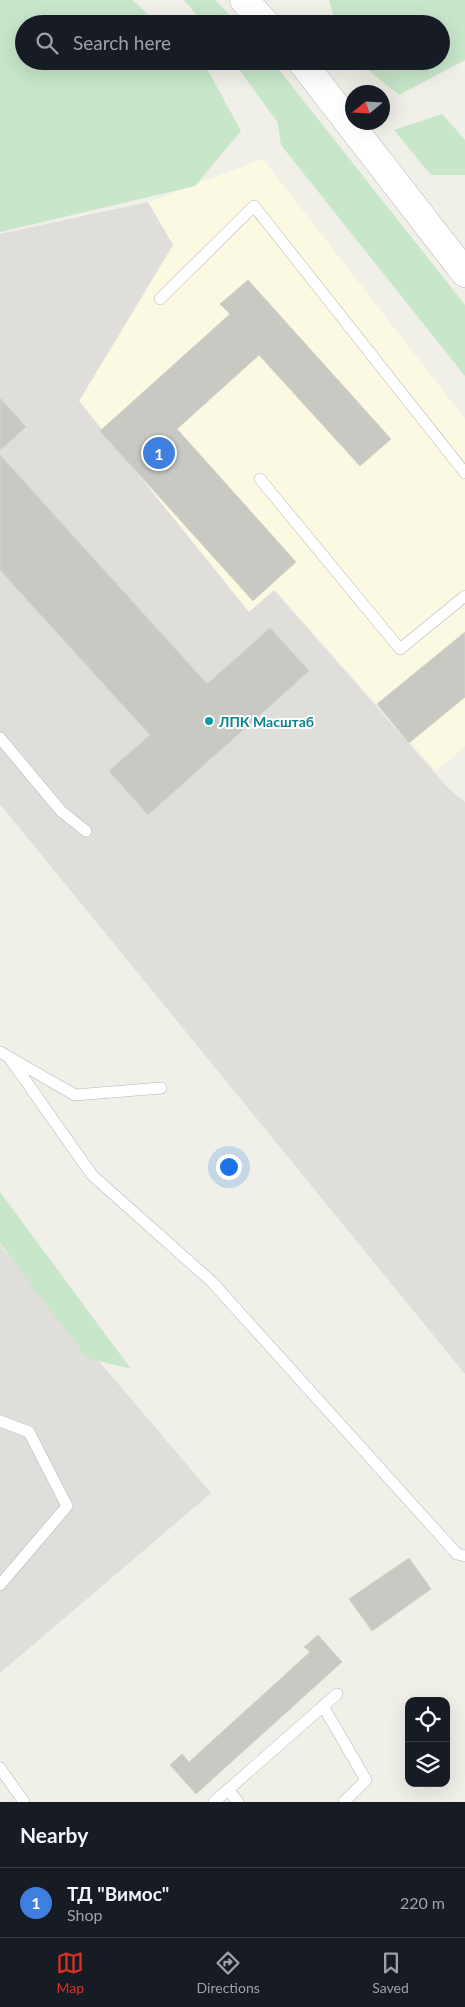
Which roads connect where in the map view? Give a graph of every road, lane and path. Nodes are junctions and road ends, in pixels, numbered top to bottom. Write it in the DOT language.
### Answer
graph roads {
  1 [pos="244,0"];
  2 [pos="258,15"];
  3 [pos="308,70"];
  4 [pos="465,273"];
  5 [pos="160,299"];
  6 [pos="465,473"];
  7 [pos="260,479"];
  8 [pos="465,596"];
  9 [pos="0,738"];
  10 [pos="86,832"];
  11 [pos="0,1052"];
  12 [pos="11,1060"];
  13 [pos="161,1088"];
  14 [pos="0,1421"];
  15 [pos="465,1556"];
  16 [pos="0,1585"];
  17 [pos="337,1694"];
  18 [pos="323,1706"];
  19 [pos="0,1768"];
  20 [pos="228,1789"];
  21 [pos="24,1802"];
  22 [pos="214,1802"];
  23 [pos="238,1802"];
  24 [pos="344,1802"];
  1 -- 2 [label="street"];
  3 -- 4 [label="street"];
  5 -- 6 [label="lane"];
  7 -- 8 [label="lane"];
  9 -- 10 [label="lane"];
  11 -- 12 [label="lane"];
  12 -- 13 [label="lane"];
  12 -- 15 [label="lane"];
  14 -- 16 [label="lane"];
  17 -- 18 [label="lane"];
  18 -- 20 [label="lane"];
  18 -- 24 [label="lane"];
  19 -- 21 [label="lane"];
  20 -- 22 [label="lane"];
  20 -- 23 [label="lane"];
}
